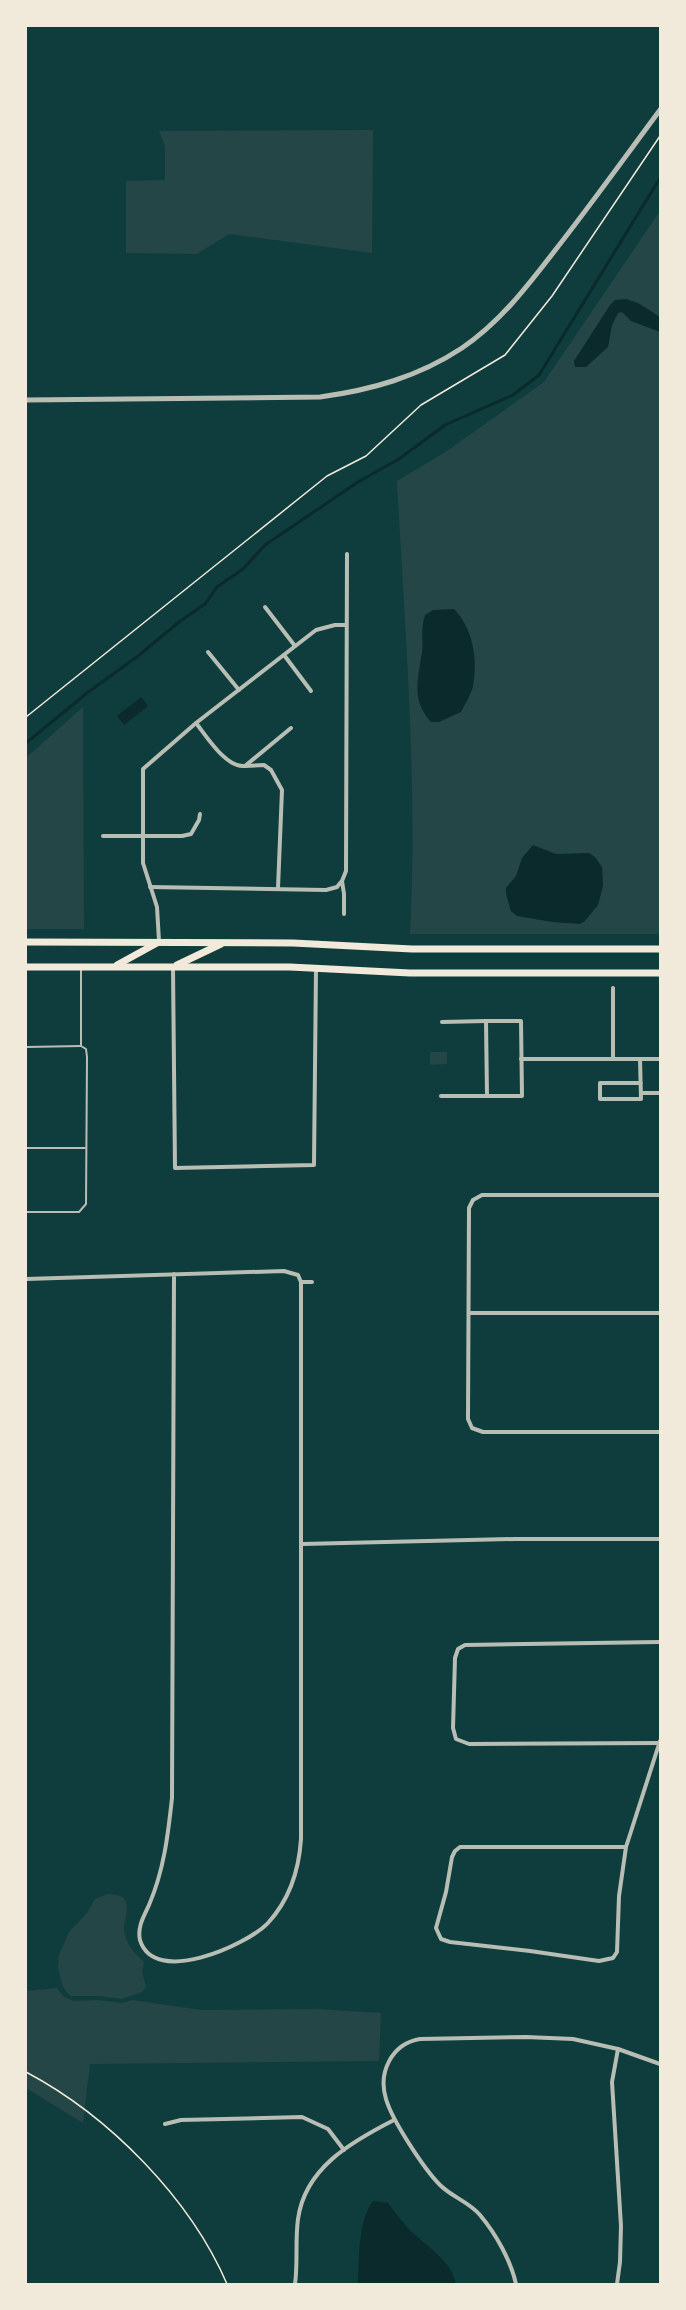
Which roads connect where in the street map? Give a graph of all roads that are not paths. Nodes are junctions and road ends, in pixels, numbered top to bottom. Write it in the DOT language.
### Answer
graph roads {
  1 [pos="660,110"];
  2 [pos="26,400"];
  3 [pos="347,554"];
  4 [pos="265,607"];
  5 [pos="345,626"];
  6 [pos="295,646"];
  7 [pos="208,652"];
  8 [pos="284,655"];
  9 [pos="239,690"];
  10 [pos="311,691"];
  11 [pos="196,723"];
  12 [pos="291,728"];
  13 [pos="245,766"];
  14 [pos="200,814"];
  15 [pos="103,836"];
  16 [pos="143,837"];
  17 [pos="342,881"];
  18 [pos="150,887"];
  19 [pos="278,888"];
  20 [pos="344,914"];
  21 [pos="26,942"];
  22 [pos="159,942"];
  23 [pos="223,942"];
  24 [pos="660,949"];
  25 [pos="81,966"];
  26 [pos="26,967"];
  27 [pos="115,967"];
  28 [pos="173,967"];
  29 [pos="316,968"];
  30 [pos="660,973"];
  31 [pos="613,988"];
  32 [pos="486,1021"];
  33 [pos="441,1022"];
  34 [pos="81,1046"];
  35 [pos="26,1047"];
  36 [pos="521,1059"];
  37 [pos="613,1059"];
  38 [pos="640,1059"];
  39 [pos="660,1059"];
  40 [pos="641,1083"];
  41 [pos="641,1092"];
  42 [pos="660,1093"];
  43 [pos="441,1096"];
  44 [pos="487,1096"];
  45 [pos="26,1148"];
  46 [pos="85,1148"];
  47 [pos="660,1195"];
  48 [pos="26,1212"];
  49 [pos="174,1274"];
  50 [pos="26,1279"];
  51 [pos="301,1282"];
  52 [pos="312,1282"];
  53 [pos="469,1313"];
  54 [pos="660,1313"];
  55 [pos="660,1432"];
  56 [pos="660,1539"];
  57 [pos="302,1544"];
  58 [pos="660,1642"];
  59 [pos="660,1742"];
  60 [pos="626,1847"];
  61 [pos="618,2049"];
  62 [pos="660,2064"];
  63 [pos="394,2120"];
  64 [pos="165,2124"];
  65 [pos="344,2150"];
  66 [pos="295,2284"];
  67 [pos="516,2284"];
  68 [pos="617,2284"];
  1 -- 2 [label="street"];
  3 -- 5 [label="street"];
  4 -- 6 [label="street"];
  5 -- 6 [label="street"];
  5 -- 17 [label="street"];
  6 -- 8 [label="street"];
  7 -- 9 [label="street"];
  8 -- 9 [label="street"];
  8 -- 10 [label="street"];
  9 -- 11 [label="street"];
  11 -- 13 [label="street"];
  11 -- 16 [label="street"];
  12 -- 13 [label="street"];
  13 -- 19 [label="street"];
  14 -- 16 [label="street"];
  15 -- 16 [label="street"];
  16 -- 18 [label="street"];
  17 -- 19 [label="street"];
  17 -- 20 [label="street"];
  18 -- 19 [label="street"];
  18 -- 22 [label="street"];
  21 -- 22 [label="main road"];
  22 -- 23 [label="main road"];
  22 -- 27 [label="main road"];
  23 -- 24 [label="main road"];
  23 -- 28 [label="main road"];
  25 -- 26 [label="main road"];
  25 -- 27 [label="main road"];
  25 -- 34 [label="lane"];
  27 -- 28 [label="main road"];
  28 -- 29 [label="main road"];
  28 -- 29 [label="street"];
  29 -- 30 [label="main road"];
  31 -- 37 [label="street"];
  32 -- 33 [label="street"];
  32 -- 36 [label="street"];
  32 -- 44 [label="street"];
  34 -- 35 [label="lane"];
  34 -- 46 [label="lane"];
  36 -- 37 [label="street"];
  36 -- 44 [label="street"];
  37 -- 38 [label="street"];
  38 -- 39 [label="street"];
  38 -- 40 [label="street"];
  40 -- 41 [label="street"];
  40 -- 41 [label="street"];
  41 -- 42 [label="street"];
  43 -- 44 [label="street"];
  45 -- 46 [label="lane"];
  46 -- 48 [label="lane"];
  47 -- 53 [label="street"];
  49 -- 50 [label="street"];
  49 -- 51 [label="street"];
  49 -- 57 [label="street"];
  51 -- 52 [label="street"];
  51 -- 57 [label="street"];
  53 -- 54 [label="street"];
  53 -- 55 [label="street"];
  56 -- 57 [label="street"];
  58 -- 59 [label="street"];
  59 -- 60 [label="street"];
  60 -- 60 [label="street"];
  61 -- 62 [label="street"];
  61 -- 63 [label="street"];
  61 -- 68 [label="street"];
  63 -- 65 [label="street"];
  63 -- 67 [label="street"];
  64 -- 65 [label="street"];
  65 -- 66 [label="street"];
}
